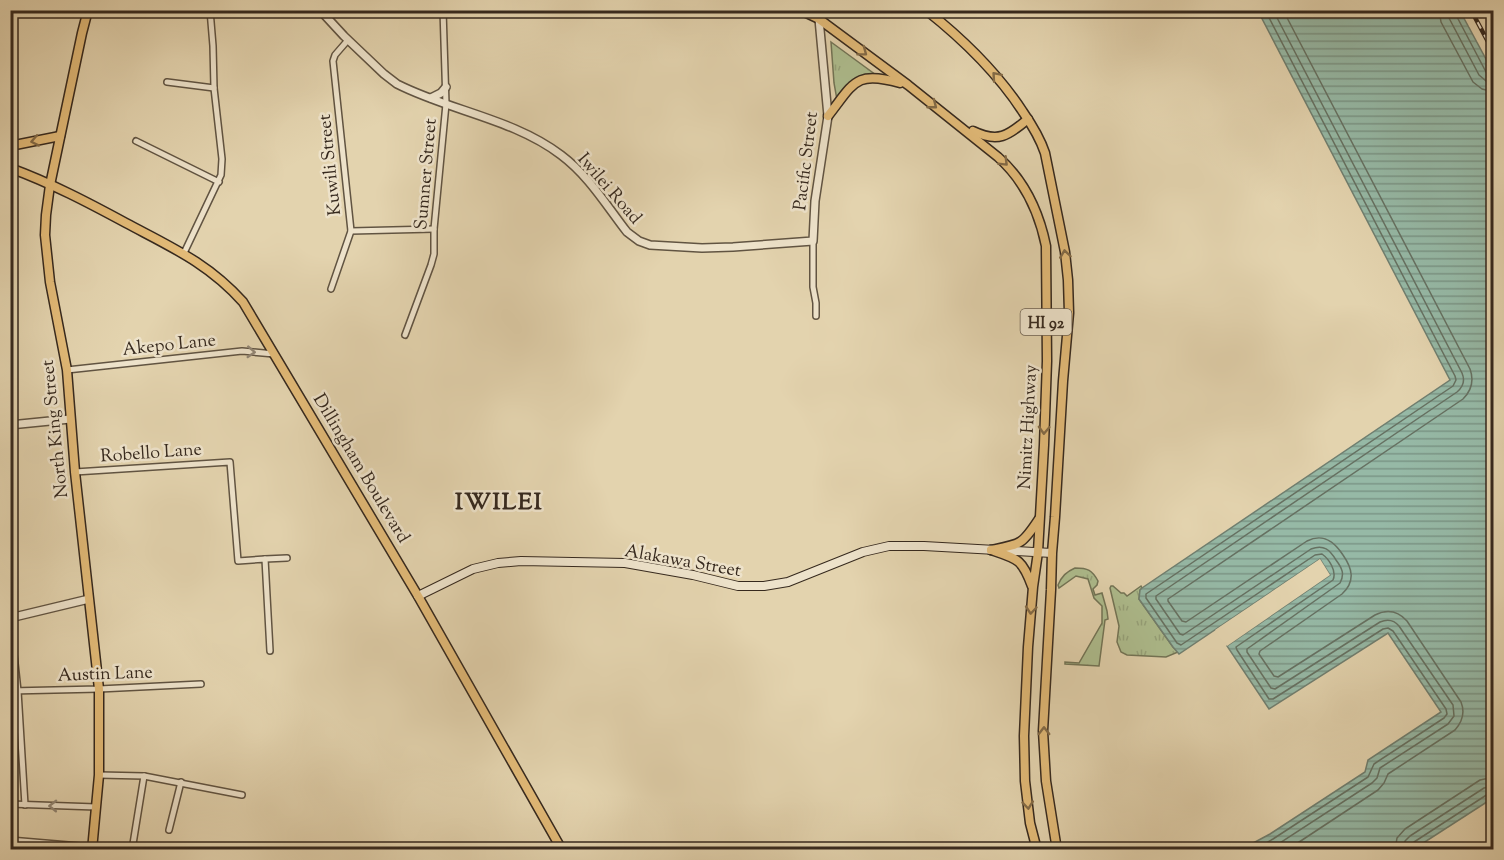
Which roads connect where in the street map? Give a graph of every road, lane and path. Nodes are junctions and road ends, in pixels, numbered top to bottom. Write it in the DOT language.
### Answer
graph roads {
  1 [pos="88,10"];
  2 [pos="210,10"];
  3 [pos="320,10"];
  4 [pos="444,10"];
  5 [pos="801,10"];
  6 [pos="926,10"];
  7 [pos="819,15"];
  8 [pos="348,40"];
  9 [pos="167,82"];
  10 [pos="908,86"];
  11 [pos="446,87"];
  12 [pos="214,88"];
  13 [pos="431,98"];
  14 [pos="446,104"];
  15 [pos="828,116"];
  16 [pos="1028,119"];
  17 [pos="959,125"];
  18 [pos="60,136"];
  19 [pos="136,141"];
  20 [pos="10,146"];
  21 [pos="10,168"];
  22 [pos="219,182"];
  23 [pos="50,185"];
  24 [pos="434,229"];
  25 [pos="351,231"];
  26 [pos="813,241"];
  27 [pos="184,253"];
  28 [pos="331,289"];
  29 [pos="816,316"];
  30 [pos="405,335"];
  31 [pos="275,354"];
  32 [pos="67,370"];
  33 [pos="70,418"];
  34 [pos="10,425"];
  35 [pos="75,472"];
  36 [pos="1039,518"];
  37 [pos="991,550"];
  38 [pos="1038,552"];
  39 [pos="1052,553"];
  40 [pos="287,558"];
  41 [pos="265,559"];
  42 [pos="1033,587"];
  43 [pos="418,596"];
  44 [pos="89,599"];
  45 [pos="11,618"];
  46 [pos="270,651"];
  47 [pos="201,684"];
  48 [pos="99,689"];
  49 [pos="18,691"];
  50 [pos="10,692"];
  51 [pos="99,775"];
  52 [pos="144,776"];
  53 [pos="181,782"];
  54 [pos="242,795"];
  55 [pos="10,804"];
  56 [pos="25,806"];
  57 [pos="96,807"];
  58 [pos="169,830"];
  59 [pos="10,840"];
  60 [pos="92,848"];
  61 [pos="132,849"];
  62 [pos="562,849"];
  63 [pos="1037,849"];
  64 [pos="1057,849"];
  1 -- 18 [label="main road, North King Street"];
  2 -- 12 [label="street"];
  3 -- 8 [label="street, Iwilei Road"];
  4 -- 11 [label="street, Sumner Street"];
  5 -- 7 [label="main road, Nimitz Highway / HI 92"];
  16 -- 6 [label="main road, Nimitz Highway / HI 92, one-way"];
  7 -- 10 [label="main road, Nimitz Highway / HI 92, one-way"];
  7 -- 15 [label="street, Pacific Street"];
  8 -- 13 [label="street, Iwilei Road"];
  8 -- 25 [label="street, Kuwili Street"];
  9 -- 12 [label="street"];
  10 -- 15 [label="main road"];
  10 -- 17 [label="main road, Nimitz Highway / HI 92, one-way"];
  11 -- 13 [label="street"];
  11 -- 14 [label="street, Sumner Street"];
  12 -- 22 [label="street"];
  13 -- 14 [label="street, Iwilei Road"];
  14 -- 24 [label="street, Sumner Street"];
  14 -- 26 [label="street, Iwilei Road"];
  15 -- 26 [label="street, Pacific Street"];
  16 -- 17 [label="main road"];
  39 -- 16 [label="main road, Nimitz Highway / HI 92, one-way"];
  17 -- 36 [label="main road, Nimitz Highway / HI 92, one-way"];
  18 -- 20 [label="main road, one-way"];
  18 -- 23 [label="main road, North King Street"];
  19 -- 22 [label="street"];
  21 -- 23 [label="main road, Dillingham Boulevard"];
  22 -- 27 [label="street"];
  23 -- 27 [label="main road, Dillingham Boulevard"];
  23 -- 32 [label="main road, North King Street"];
  24 -- 25 [label="street"];
  24 -- 30 [label="street, Sumner Street"];
  25 -- 28 [label="street, Kuwili Street"];
  26 -- 29 [label="street, Pacific Street"];
  27 -- 31 [label="main road, Dillingham Boulevard"];
  32 -- 31 [label="street, Akepo Lane, one-way"];
  31 -- 43 [label="main road, Dillingham Boulevard"];
  32 -- 33 [label="main road, North King Street"];
  33 -- 34 [label="street"];
  33 -- 35 [label="main road, North King Street"];
  35 -- 41 [label="street, Robello Lane"];
  35 -- 44 [label="main road, North King Street"];
  36 -- 37 [label="main road"];
  36 -- 38 [label="main road, Nimitz Highway / HI 92"];
  37 -- 38 [label="main road, Alakawa Street"];
  37 -- 42 [label="main road"];
  37 -- 43 [label="main road, Alakawa Street"];
  38 -- 39 [label="main road, Alakawa Street"];
  38 -- 42 [label="main road, Nimitz Highway / HI 92"];
  64 -- 39 [label="main road, Nimitz Highway / HI 92, one-way"];
  40 -- 41 [label="street"];
  41 -- 46 [label="street"];
  42 -- 63 [label="main road, Nimitz Highway / HI 92, one-way"];
  43 -- 62 [label="main road, Dillingham Boulevard"];
  44 -- 45 [label="street"];
  44 -- 48 [label="main road, North King Street"];
  45 -- 49 [label="street"];
  47 -- 48 [label="street, Austin Lane"];
  48 -- 49 [label="street, Austin Lane"];
  48 -- 51 [label="main road, North King Street"];
  49 -- 50 [label="street, Austin Lane"];
  49 -- 56 [label="street"];
  51 -- 52 [label="street"];
  51 -- 57 [label="main road, North King Street"];
  52 -- 53 [label="street"];
  52 -- 61 [label="street"];
  53 -- 54 [label="street"];
  53 -- 58 [label="street"];
  55 -- 56 [label="street"];
  57 -- 56 [label="street, one-way"];
  57 -- 60 [label="main road, North King Street"];
  59 -- 60 [label="street"];
}
